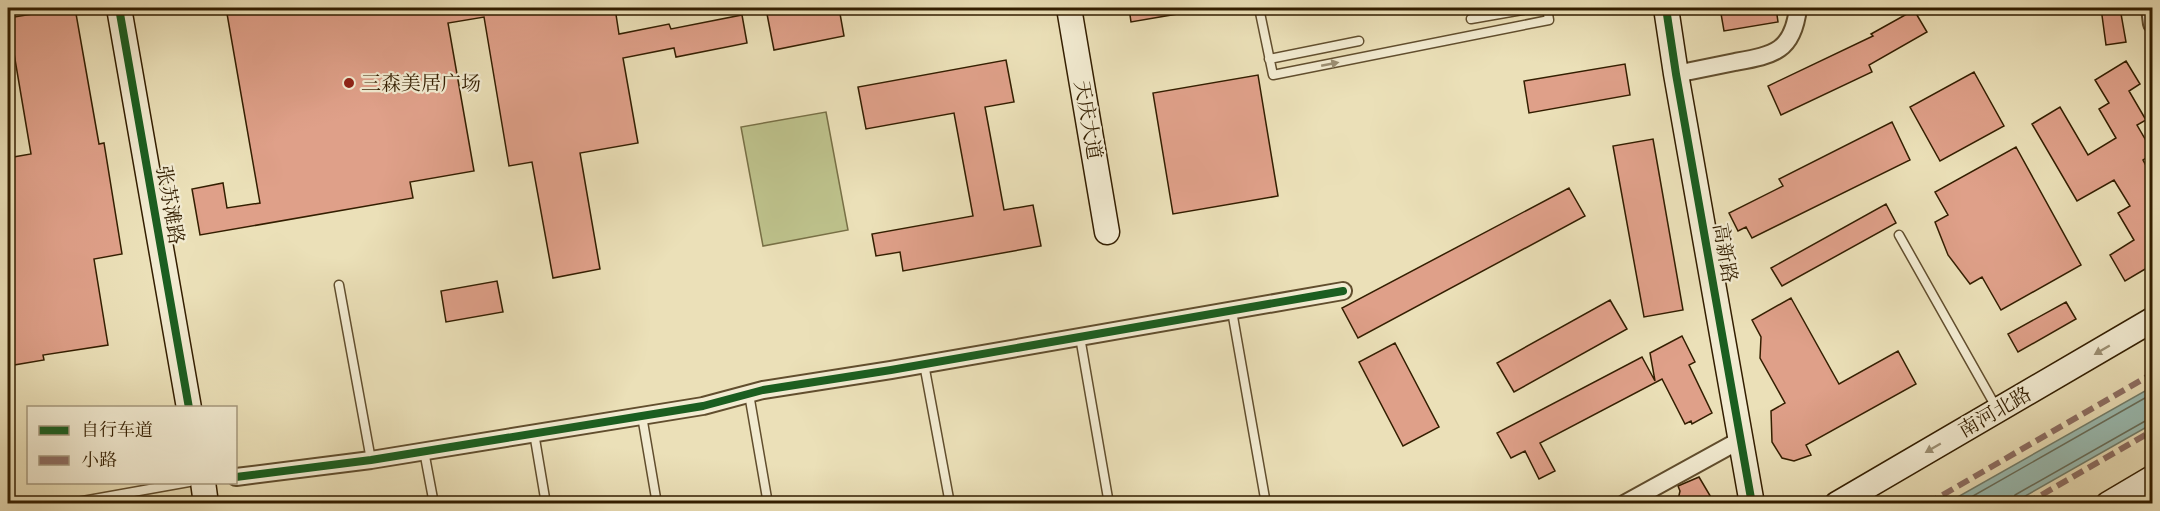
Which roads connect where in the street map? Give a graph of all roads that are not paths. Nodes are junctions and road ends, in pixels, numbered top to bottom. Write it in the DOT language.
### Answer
graph roads {
  1 [pos="119,8"];
  2 [pos="1068,8"];
  3 [pos="1259,8"];
  4 [pos="1534,8"];
  5 [pos="1547,8"];
  6 [pos="1666,8"];
  7 [pos="1798,8"];
  8 [pos="2150,8"];
  9 [pos="1471,19"];
  10 [pos="2152,24"];
  11 [pos="1359,41"];
  12 [pos="1269,59"];
  13 [pos="1676,74"];
  14 [pos="1107,232"];
  15 [pos="1899,235"];
  16 [pos="339,285"];
  17 [pos="1343,291"];
  18 [pos="1232,311"];
  19 [pos="2152,320"];
  20 [pos="1080,337"];
  21 [pos="924,364"];
  22 [pos="749,394"];
  23 [pos="189,406"];
  24 [pos="1998,410"];
  25 [pos="642,416"];
  26 [pos="534,433"];
  27 [pos="1742,439"];
  28 [pos="424,451"];
  29 [pos="371,460"];
  30 [pos="237,477"];
  31 [pos="2152,478"];
  32 [pos="183,484"];
  33 [pos="203,484"];
  34 [pos="66,504"];
  35 [pos="206,504"];
  36 [pos="434,504"];
  37 [pos="546,504"];
  38 [pos="657,504"];
  39 [pos="768,504"];
  40 [pos="950,504"];
  41 [pos="1109,504"];
  42 [pos="1266,504"];
  43 [pos="1624,504"];
  44 [pos="1752,504"];
  45 [pos="1837,504"];
  46 [pos="2108,504"];
  1 -- 23 [label="street, 张苏滩路"];
  2 -- 14 [label="street, 天庆大道"];
  3 -- 12 [label="lane"];
  4 -- 9 [label="lane"];
  12 -- 5 [label="lane, one-way"];
  6 -- 13 [label="street, 高新路"];
  7 -- 13 [label="street"];
  8 -- 10 [label="street"];
  11 -- 12 [label="lane"];
  13 -- 27 [label="street, 高新路"];
  15 -- 24 [label="lane"];
  16 -- 29 [label="lane"];
  17 -- 18 [label="street"];
  18 -- 20 [label="street"];
  18 -- 42 [label="lane"];
  19 -- 24 [label="street, 南河北路, one-way"];
  20 -- 21 [label="street"];
  20 -- 41 [label="lane"];
  21 -- 22 [label="street"];
  21 -- 40 [label="lane"];
  22 -- 25 [label="street"];
  22 -- 39 [label="lane"];
  24 -- 45 [label="street, 南河北路, one-way"];
  25 -- 26 [label="street"];
  25 -- 38 [label="lane"];
  26 -- 28 [label="street"];
  26 -- 37 [label="lane"];
  27 -- 43 [label="street"];
  27 -- 44 [label="street, 高新路"];
  28 -- 29 [label="street"];
  28 -- 36 [label="lane"];
  29 -- 30 [label="street"];
  31 -- 46 [label="street"];
  32 -- 34 [label="lane"];
  33 -- 35 [label="street"];
}
